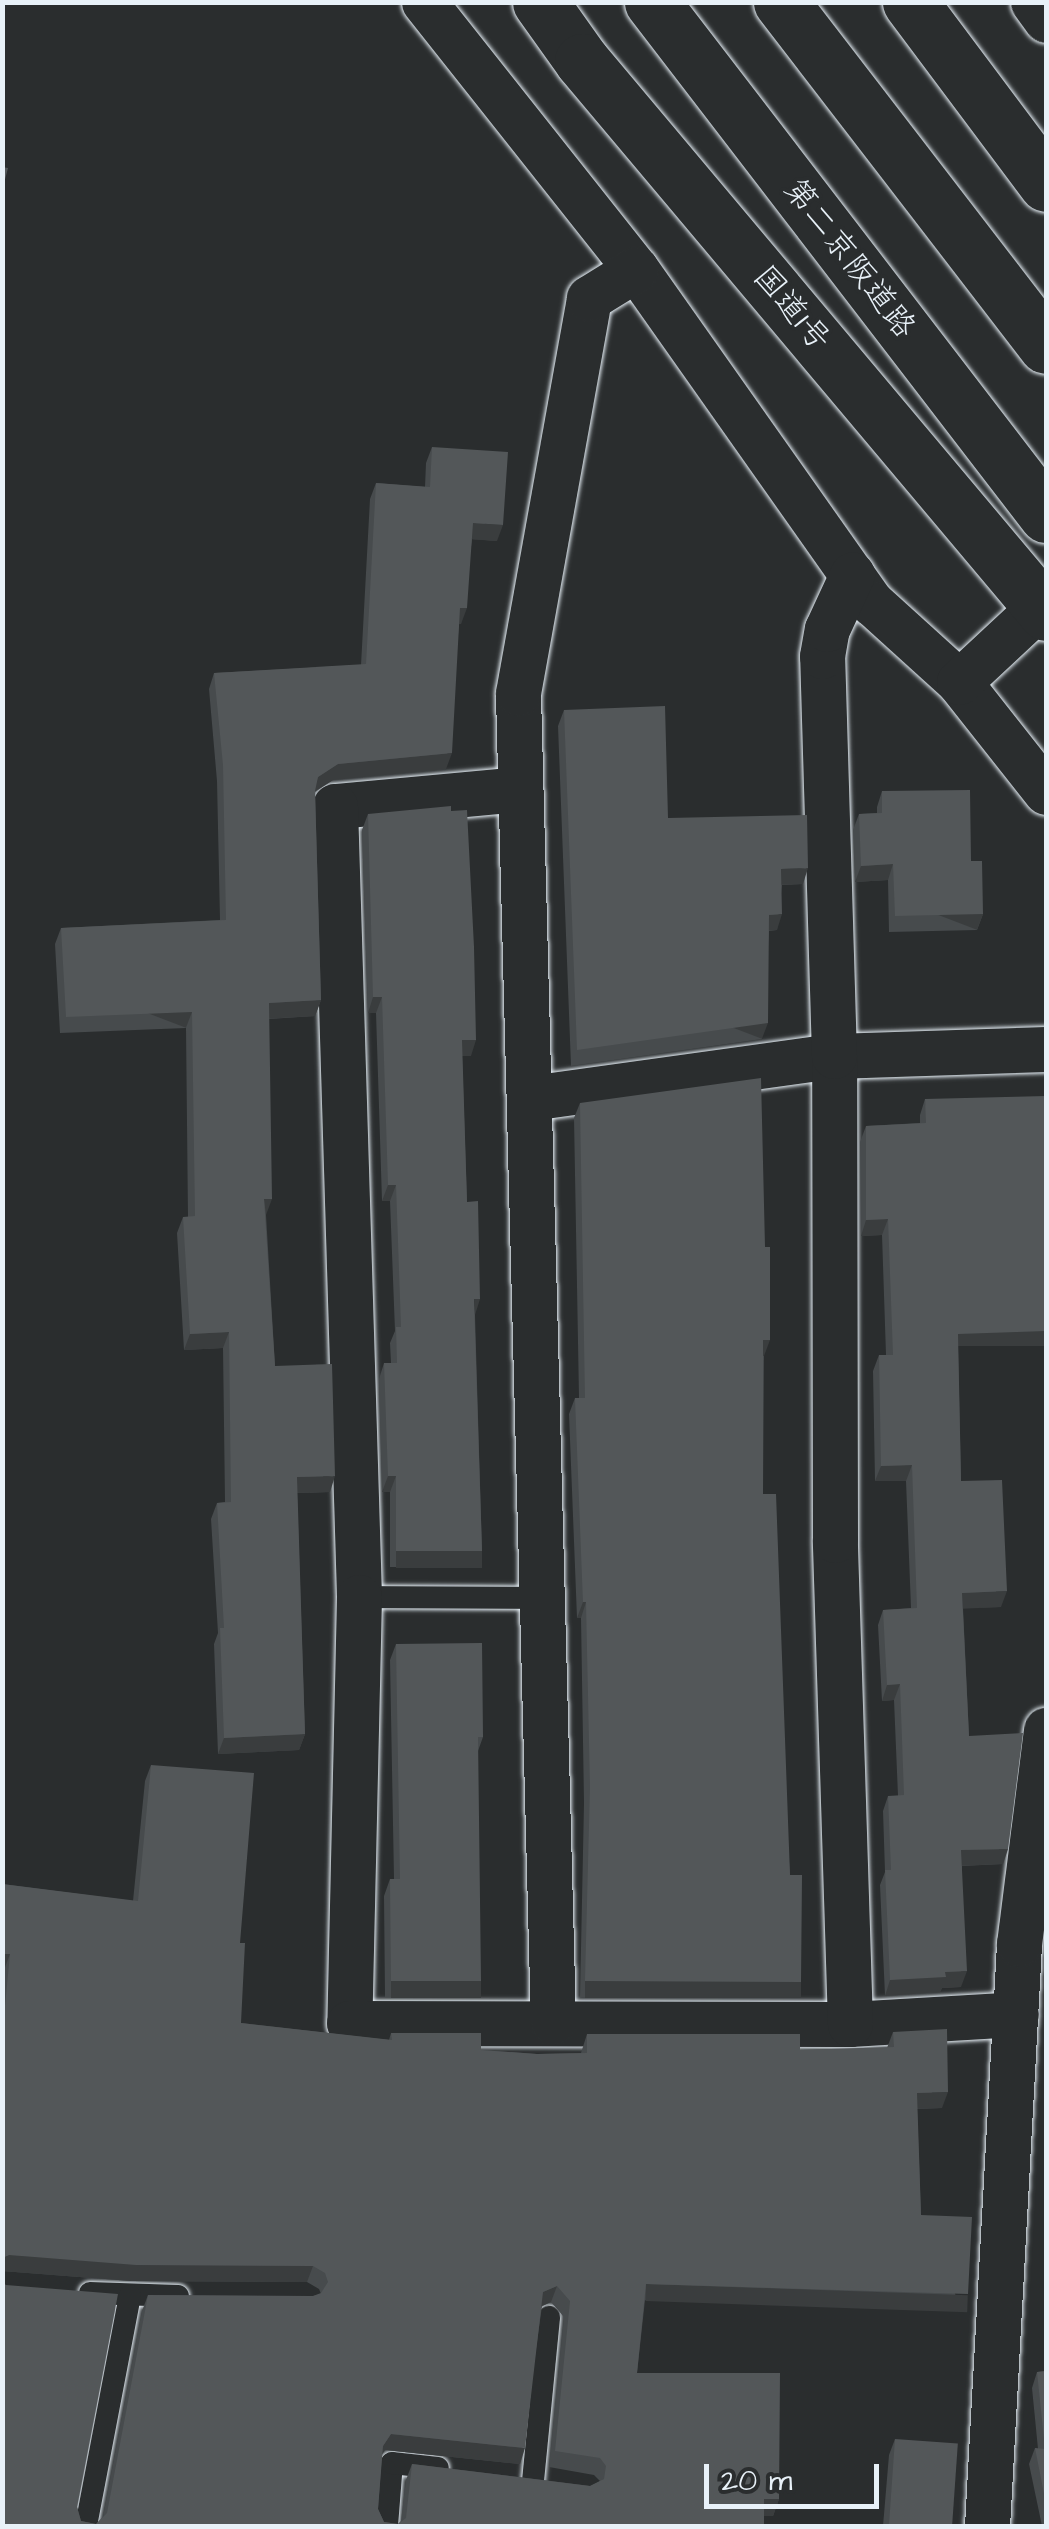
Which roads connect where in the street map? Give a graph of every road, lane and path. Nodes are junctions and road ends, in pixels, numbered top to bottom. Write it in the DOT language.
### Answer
graph roads {
  1 [pos="424,2"];
  2 [pos="540,2"];
  3 [pos="652,2"];
  4 [pos="781,2"];
  5 [pos="910,2"];
  6 [pos="1033,2"];
  7 [pos="1046,20"];
  8 [pos="1046,184"];
  9 [pos="636,268"];
  10 [pos="1046,346"];
  11 [pos="1046,515"];
  12 [pos="852,575"];
  13 [pos="1045,607"];
  14 [pos="959,682"];
  15 [pos="520,789"];
  16 [pos="1046,792"];
  17 [pos="1046,1050"];
  18 [pos="834,1056"];
  19 [pos="530,1098"];
  20 [pos="359,1597"];
  21 [pos="545,1598"];
  22 [pos="1046,1730"];
  23 [pos="1033,1944"];
  24 [pos="1016,2014"];
  25 [pos="553,2022"];
  26 [pos="850,2024"];
  27 [pos="57,2290"];
  28 [pos="130,2296"];
  29 [pos="208,2296"];
  30 [pos="548,2317"];
  31 [pos="463,2472"];
  32 [pos="533,2481"];
  33 [pos="86,2526"];
  34 [pos="387,2526"];
  35 [pos="987,2526"];
  1 -- 9 [label="street"];
  2 -- 13 [label="highway, 国道1号"];
  3 -- 11 [label="highway, 第二京阪道路"];
  4 -- 10 [label="highway"];
  5 -- 8 [label="highway"];
  6 -- 7 [label="street"];
  9 -- 12 [label="street"];
  9 -- 15 [label="street"];
  12 -- 14 [label="street"];
  12 -- 18 [label="street"];
  13 -- 14 [label="street"];
  14 -- 16 [label="street"];
  15 -- 19 [label="street"];
  15 -- 20 [label="street"];
  17 -- 18 [label="street"];
  18 -- 19 [label="street"];
  18 -- 26 [label="street"];
  19 -- 21 [label="street"];
  20 -- 21 [label="lane"];
  20 -- 25 [label="street"];
  21 -- 25 [label="street"];
  22 -- 23 [label="street"];
  23 -- 24 [label="street"];
  24 -- 26 [label="street"];
  24 -- 35 [label="street"];
  25 -- 26 [label="street"];
  27 -- 28 [label="lane"];
  28 -- 29 [label="lane"];
  28 -- 33 [label="lane"];
  30 -- 32 [label="lane"];
  31 -- 34 [label="lane"];
}
